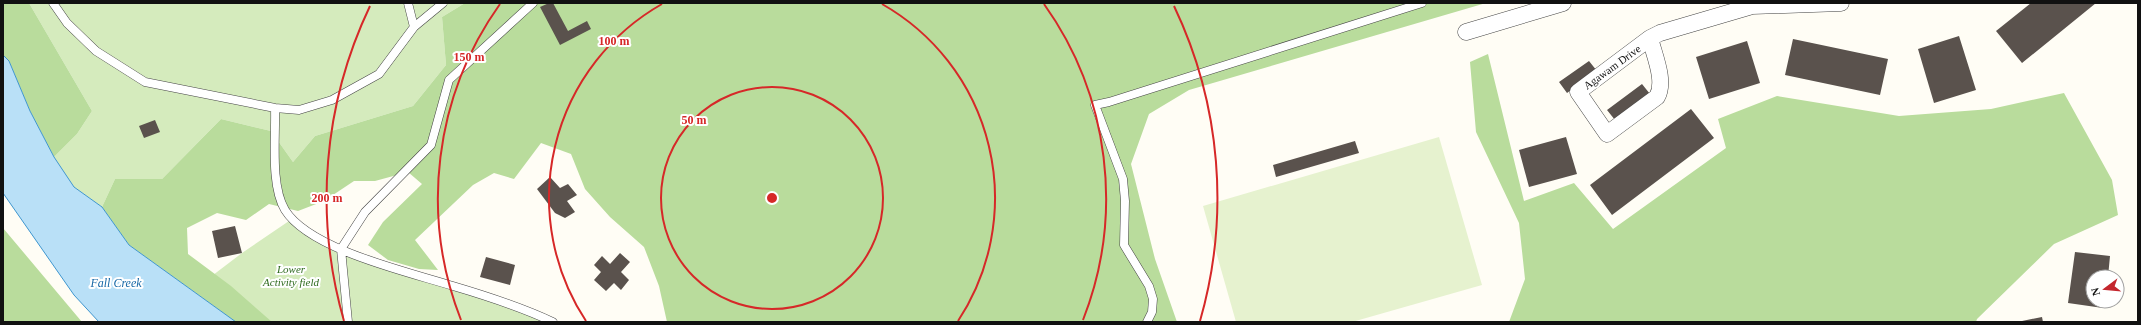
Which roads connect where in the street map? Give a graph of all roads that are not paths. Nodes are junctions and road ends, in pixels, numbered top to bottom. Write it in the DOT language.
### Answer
graph roads {
  1 [pos="53,3"];
  2 [pos="408,3"];
  3 [pos="443,3"];
  4 [pos="533,3"];
  5 [pos="1422,3"];
  6 [pos="1563,3"];
  7 [pos="1841,3"];
  8 [pos="414,28"];
  9 [pos="1466,32"];
  10 [pos="1650,38"];
  11 [pos="275,108"];
  12 [pos="341,249"];
  13 [pos="348,322"];
  14 [pos="553,322"];
  15 [pos="1147,322"];
  1 -- 11 [label="lane"];
  2 -- 8 [label="lane"];
  3 -- 8 [label="lane"];
  4 -- 12 [label="lane"];
  5 -- 15 [label="lane"];
  6 -- 9 [label="street"];
  7 -- 10 [label="street, Agawam Drive"];
  8 -- 11 [label="lane"];
  10 -- 10 [label="street, Agawam Drive"];
  11 -- 12 [label="lane"];
  12 -- 13 [label="lane"];
  12 -- 14 [label="lane"];
}
